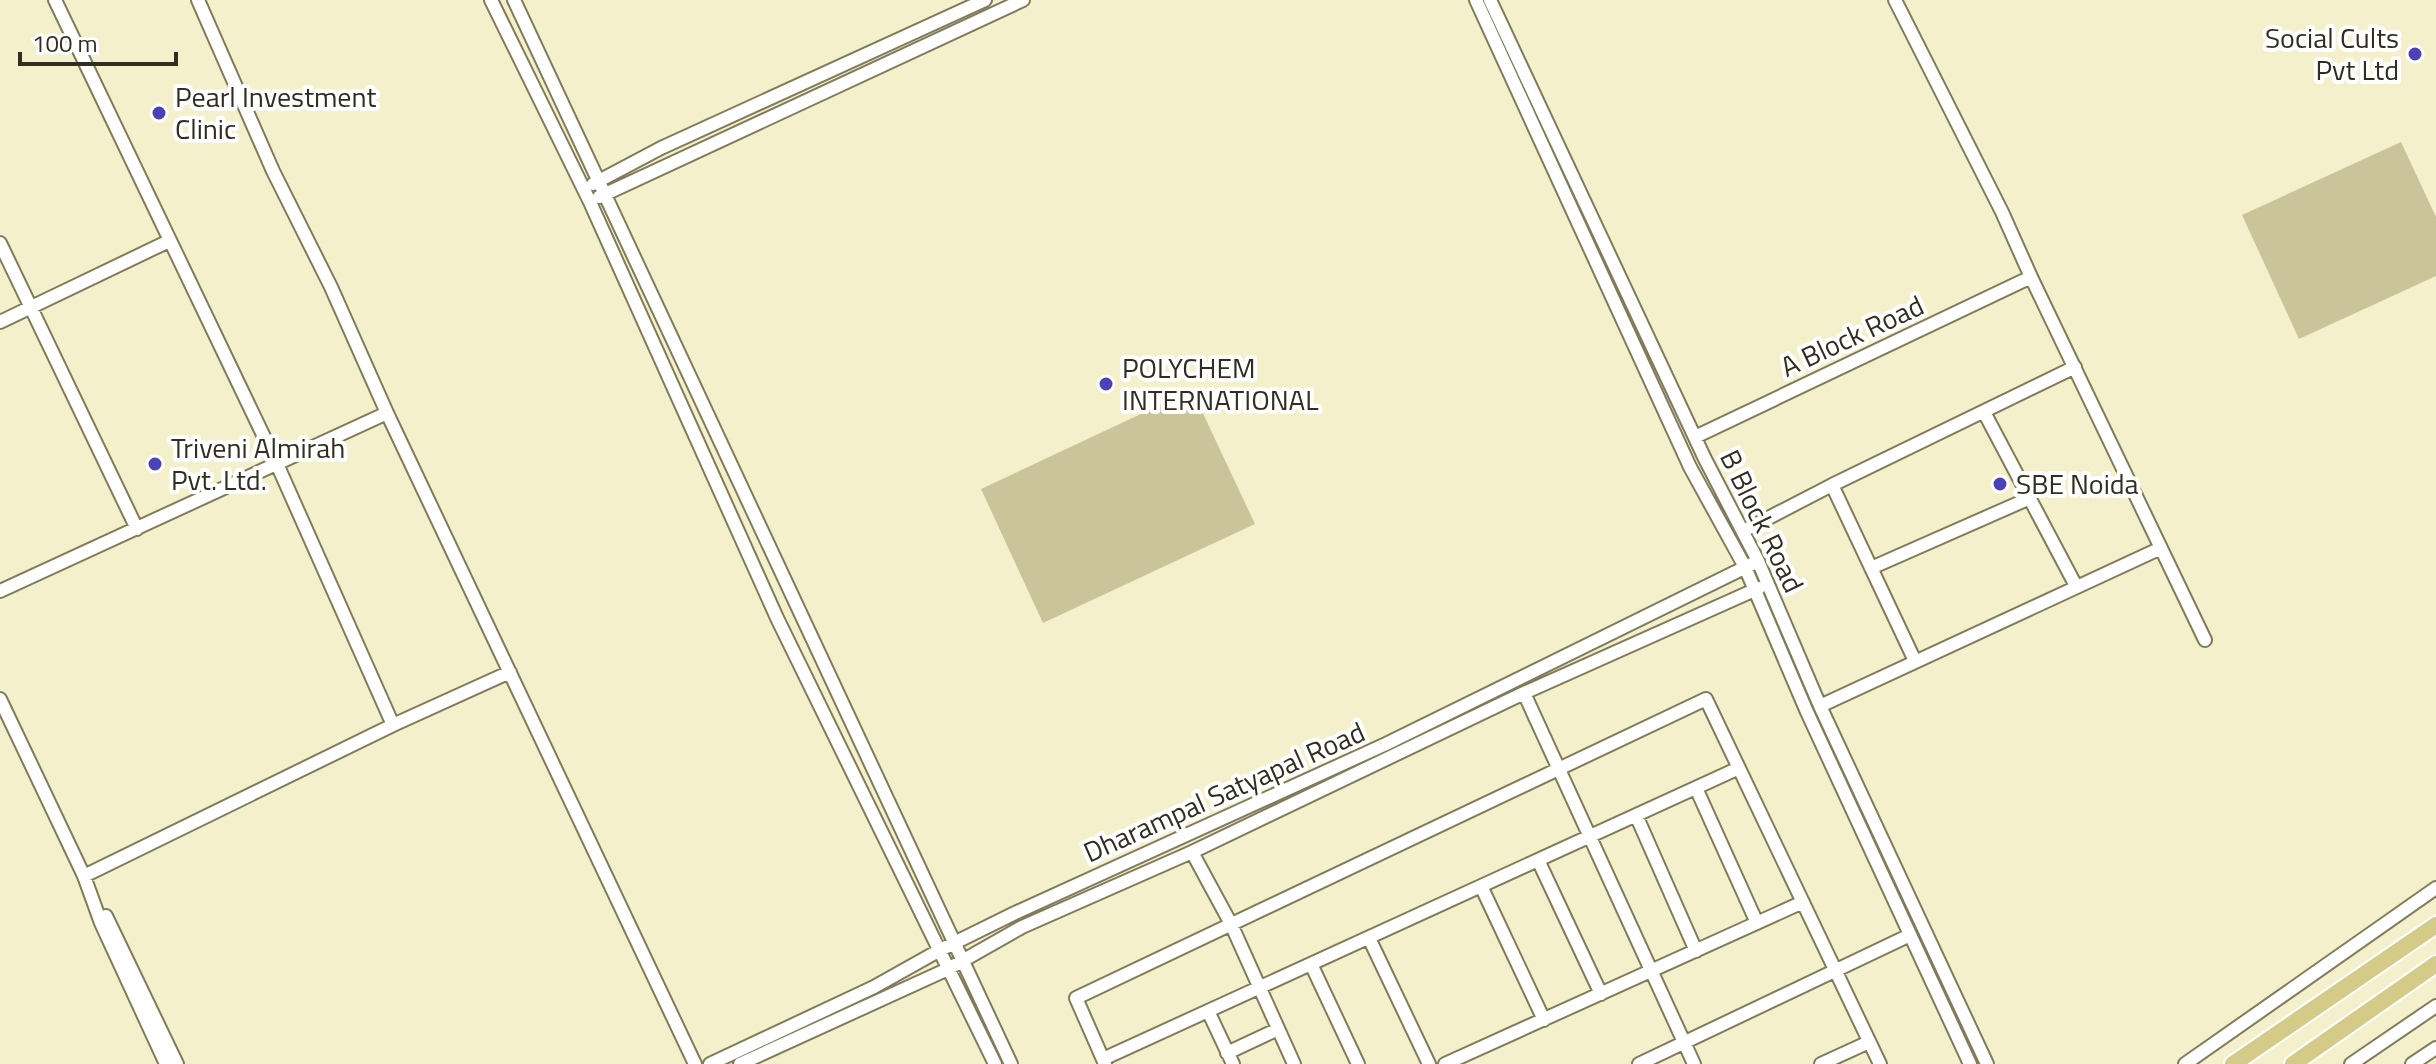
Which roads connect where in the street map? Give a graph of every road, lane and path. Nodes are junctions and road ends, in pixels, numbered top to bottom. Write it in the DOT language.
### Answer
graph roads {
  1 [pos="55,0"];
  2 [pos="198,0"];
  3 [pos="491,0"];
  4 [pos="514,0"];
  5 [pos="985,0"];
  6 [pos="1023,0"];
  7 [pos="1476,0"];
  8 [pos="1490,0"];
  9 [pos="1895,0"];
  10 [pos="601,188"];
  11 [pos="583,190"];
  12 [pos="590,202"];
  13 [pos="169,241"];
  14 [pos="0,243"];
  15 [pos="2031,277"];
  16 [pos="30,308"];
  17 [pos="0,322"];
  18 [pos="2075,367"];
  19 [pos="1984,412"];
  20 [pos="387,413"];
  21 [pos="1695,437"];
  22 [pos="277,464"];
  23 [pos="1832,485"];
  24 [pos="2030,498"];
  25 [pos="137,529"];
  26 [pos="1743,531"];
  27 [pos="2161,548"];
  28 [pos="1758,561"];
  29 [pos="1745,567"];
  30 [pos="1871,568"];
  31 [pos="1767,584"];
  32 [pos="2076,586"];
  33 [pos="1754,590"];
  34 [pos="0,591"];
  35 [pos="2205,640"];
  36 [pos="1915,661"];
  37 [pos="510,672"];
  38 [pos="1524,693"];
  39 [pos="0,699"];
  40 [pos="1820,706"];
  41 [pos="393,725"];
  42 [pos="1739,768"];
  43 [pos="1557,770"];
  44 [pos="1696,788"];
  45 [pos="1636,815"];
  46 [pos="1588,837"];
  47 [pos="1192,852"];
  48 [pos="1538,860"];
  49 [pos="84,876"];
  50 [pos="1481,886"];
  51 [pos="2436,888"];
  52 [pos="93,897"];
  53 [pos="1803,902"];
  54 [pos="1757,923"];
  55 [pos="1231,924"];
  56 [pos="2436,925"];
  57 [pos="1910,935"];
  58 [pos="1369,938"];
  59 [pos="954,944"];
  60 [pos="940,950"];
  61 [pos="1696,951"];
  62 [pos="963,961"];
  63 [pos="1311,964"];
  64 [pos="2436,964"];
  65 [pos="948,969"];
  66 [pos="1835,969"];
  67 [pos="1651,972"];
  68 [pos="1259,988"];
  69 [pos="1601,994"];
  70 [pos="2436,1006"];
  71 [pos="1208,1011"];
  72 [pos="1544,1020"];
  73 [pos="1278,1029"];
  74 [pos="1869,1042"];
  75 [pos="1685,1043"];
  76 [pos="2436,1048"];
  77 [pos="1230,1058"];
  78 [pos="1104,1062"];
  79 [pos="166,1064"];
  80 [pos="177,1064"];
  81 [pos="695,1064"];
  82 [pos="710,1064"];
  83 [pos="740,1064"];
  84 [pos="995,1064"];
  85 [pos="1011,1064"];
  86 [pos="1294,1064"];
  87 [pos="1358,1064"];
  88 [pos="1429,1064"];
  89 [pos="1446,1064"];
  90 [pos="1639,1064"];
  91 [pos="1694,1064"];
  92 [pos="1821,1064"];
  93 [pos="1880,1064"];
  94 [pos="1970,1064"];
  95 [pos="1987,1064"];
  96 [pos="2185,1064"];
  97 [pos="2233,1064"];
  98 [pos="2293,1064"];
  99 [pos="2351,1064"];
  100 [pos="2412,1064"];
  1 -- 13 [label="street"];
  2 -- 20 [label="street"];
  3 -- 11 [label="street"];
  4 -- 10 [label="street"];
  5 -- 10 [label="street"];
  6 -- 10 [label="street"];
  7 -- 29 [label="street, B Block Road"];
  8 -- 21 [label="street, B Block Road"];
  9 -- 15 [label="street"];
  10 -- 11 [label="street"];
  10 -- 12 [label="street"];
  10 -- 59 [label="street"];
  11 -- 12 [label="street"];
  12 -- 60 [label="street"];
  13 -- 16 [label="street"];
  13 -- 22 [label="street"];
  14 -- 16 [label="street"];
  15 -- 18 [label="street"];
  15 -- 21 [label="street, A Block Road"];
  16 -- 17 [label="street"];
  16 -- 25 [label="street"];
  18 -- 19 [label="street"];
  18 -- 27 [label="street"];
  19 -- 23 [label="street"];
  19 -- 24 [label="street"];
  20 -- 22 [label="street"];
  20 -- 37 [label="street"];
  21 -- 26 [label="street, B Block Road"];
  22 -- 25 [label="street"];
  22 -- 41 [label="street"];
  23 -- 26 [label="street"];
  23 -- 30 [label="street"];
  24 -- 30 [label="street"];
  24 -- 32 [label="street"];
  25 -- 34 [label="street"];
  26 -- 28 [label="street, B Block Road"];
  27 -- 32 [label="street"];
  27 -- 35 [label="street"];
  28 -- 29 [label="street, Dharampal Satyapal Road"];
  28 -- 31 [label="street, B Block Road"];
  29 -- 33 [label="street, B Block Road"];
  29 -- 59 [label="street, Dharampal Satyapal Road"];
  30 -- 36 [label="street"];
  31 -- 33 [label="street, Dharampal Satyapal Road"];
  31 -- 40 [label="street, B Block Road"];
  32 -- 36 [label="street"];
  33 -- 38 [label="street, Dharampal Satyapal Road"];
  33 -- 57 [label="street, B Block Road"];
  36 -- 40 [label="street"];
  37 -- 41 [label="street"];
  37 -- 81 [label="street"];
  38 -- 43 [label="street"];
  38 -- 47 [label="street, Dharampal Satyapal Road"];
  39 -- 49 [label="street"];
  40 -- 95 [label="street, B Block Road"];
  41 -- 49 [label="street"];
  42 -- 43 [label="street"];
  42 -- 44 [label="street"];
  42 -- 53 [label="street"];
  43 -- 46 [label="street"];
  43 -- 55 [label="street"];
  44 -- 45 [label="street"];
  44 -- 54 [label="street"];
  45 -- 46 [label="street"];
  45 -- 61 [label="street"];
  46 -- 48 [label="street"];
  46 -- 67 [label="street"];
  47 -- 55 [label="street"];
  47 -- 62 [label="street, Dharampal Satyapal Road"];
  48 -- 50 [label="street"];
  48 -- 69 [label="street"];
  49 -- 52 [label="street"];
  50 -- 58 [label="street"];
  50 -- 72 [label="street"];
  51 -- 96 [label="street"];
  52 -- 79 [label="street"];
  52 -- 80 [label="street"];
  53 -- 54 [label="street"];
  53 -- 66 [label="street"];
  54 -- 61 [label="street"];
  55 -- 68 [label="street"];
  55 -- 78 [label="street"];
  56 -- 97 [label="main road"];
  57 -- 66 [label="street"];
  57 -- 94 [label="street, B Block Road"];
  58 -- 63 [label="street"];
  58 -- 88 [label="street"];
  59 -- 60 [label="street, Dharampal Satyapal Road"];
  59 -- 62 [label="street"];
  60 -- 65 [label="street"];
  60 -- 82 [label="street, Dharampal Satyapal Road"];
  61 -- 67 [label="street"];
  62 -- 65 [label="street, Dharampal Satyapal Road"];
  62 -- 85 [label="street"];
  63 -- 68 [label="street"];
  63 -- 87 [label="street"];
  64 -- 98 [label="main road"];
  65 -- 83 [label="street, Dharampal Satyapal Road"];
  65 -- 84 [label="street"];
  66 -- 74 [label="street"];
  66 -- 75 [label="street"];
  67 -- 69 [label="street"];
  67 -- 75 [label="street"];
  68 -- 71 [label="street"];
  68 -- 73 [label="street"];
  69 -- 72 [label="street"];
  70 -- 99 [label="street"];
  71 -- 77 [label="street"];
  71 -- 78 [label="street"];
  72 -- 89 [label="street"];
  73 -- 77 [label="street"];
  73 -- 86 [label="street"];
  74 -- 92 [label="street"];
  74 -- 93 [label="street"];
  75 -- 90 [label="street"];
  75 -- 91 [label="street"];
  76 -- 100 [label="street"];
}
